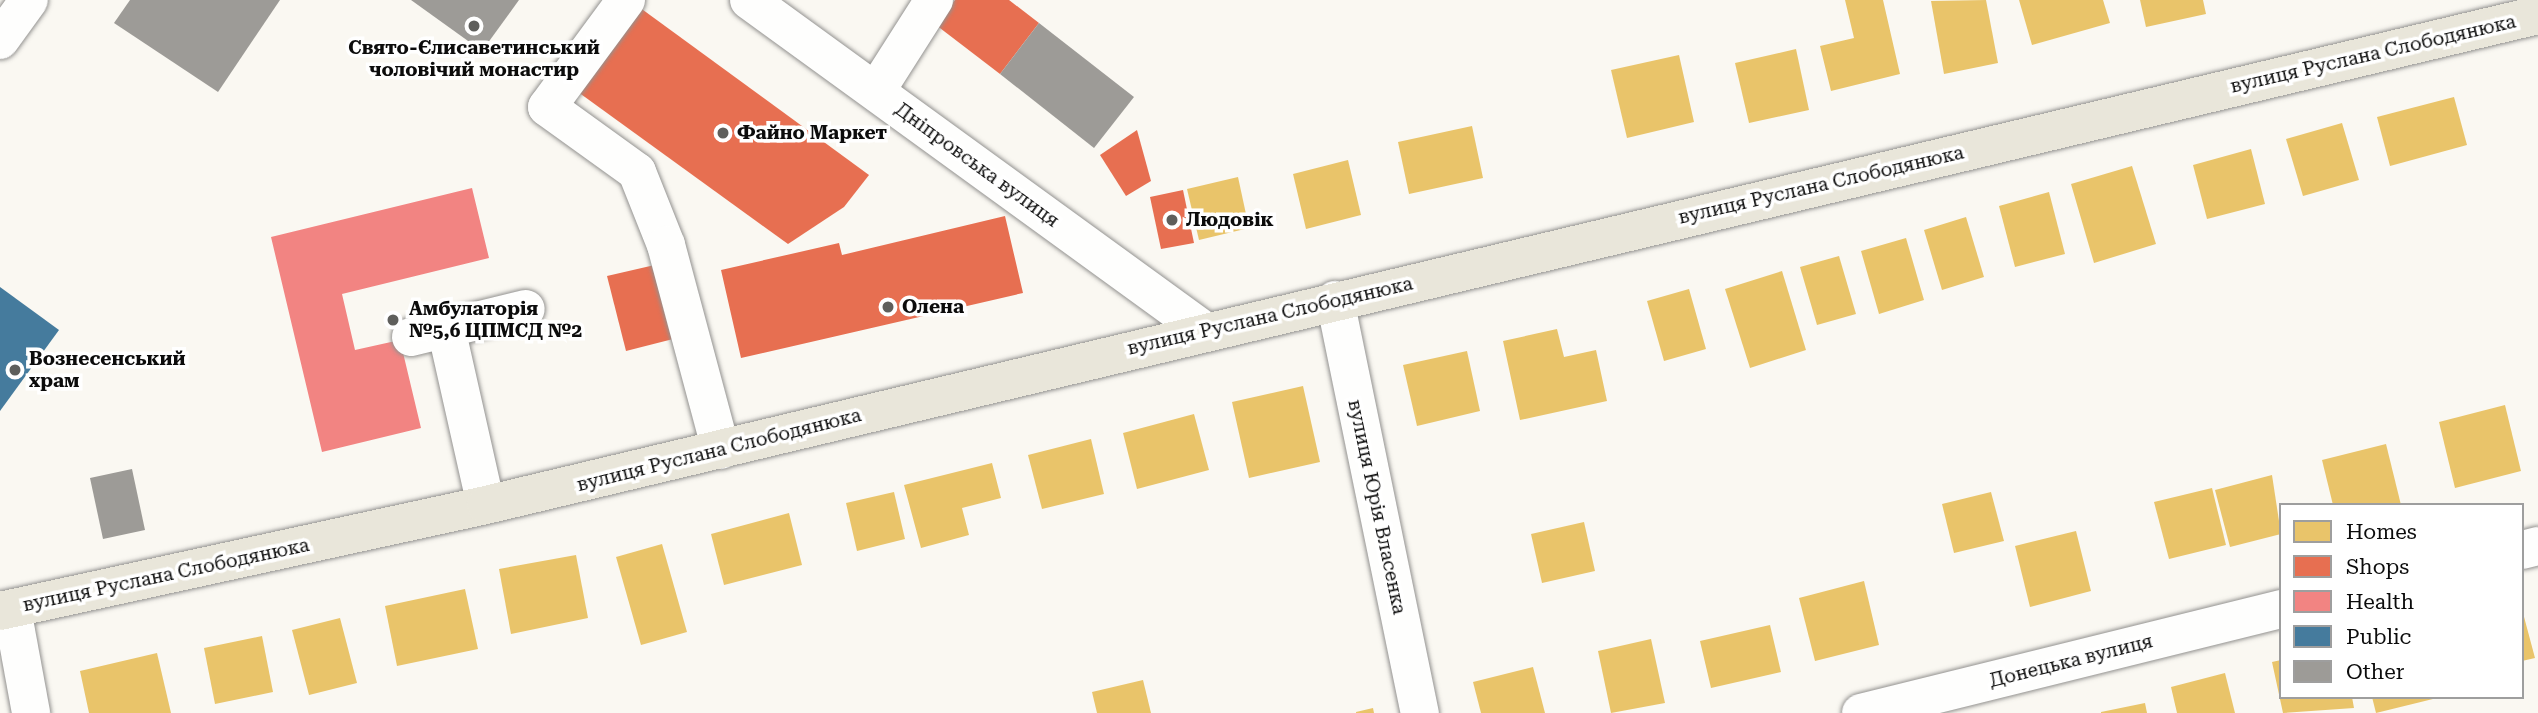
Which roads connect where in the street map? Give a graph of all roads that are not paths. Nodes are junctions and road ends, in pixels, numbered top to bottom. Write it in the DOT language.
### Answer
graph roads {
  1 [pos="626,0"];
  2 [pos="749,0"];
  3 [pos="934,0"];
  4 [pos="2538,15"];
  5 [pos="876,91"];
  6 [pos="1335,300"];
  7 [pos="526,309"];
  8 [pos="1205,331"];
  9 [pos="721,450"];
  10 [pos="486,505"];
  11 [pos="2279,609"];
  12 [pos="6,610"];
  13 [pos="31,713"];
  14 [pos="1420,713"];
  15 [pos="1861,713"];
  1 -- 9 [label="street"];
  2 -- 5 [label="street, Дніпровська вулиця"];
  3 -- 5 [label="street"];
  4 -- 6 [label="main road, вулиця Руслана Слободянюка"];
  5 -- 8 [label="street, Дніпровська вулиця"];
  6 -- 8 [label="main road, вулиця Руслана Слободянюка"];
  6 -- 14 [label="street, вулиця Юрія Власенка"];
  7 -- 10 [label="street"];
  8 -- 9 [label="main road, вулиця Руслана Слободянюка"];
  9 -- 10 [label="main road, вулиця Руслана Слободянюка"];
  10 -- 12 [label="main road, вулиця Руслана Слободянюка"];
  11 -- 15 [label="street, Донецька вулиця"];
  12 -- 13 [label="street"];
}
